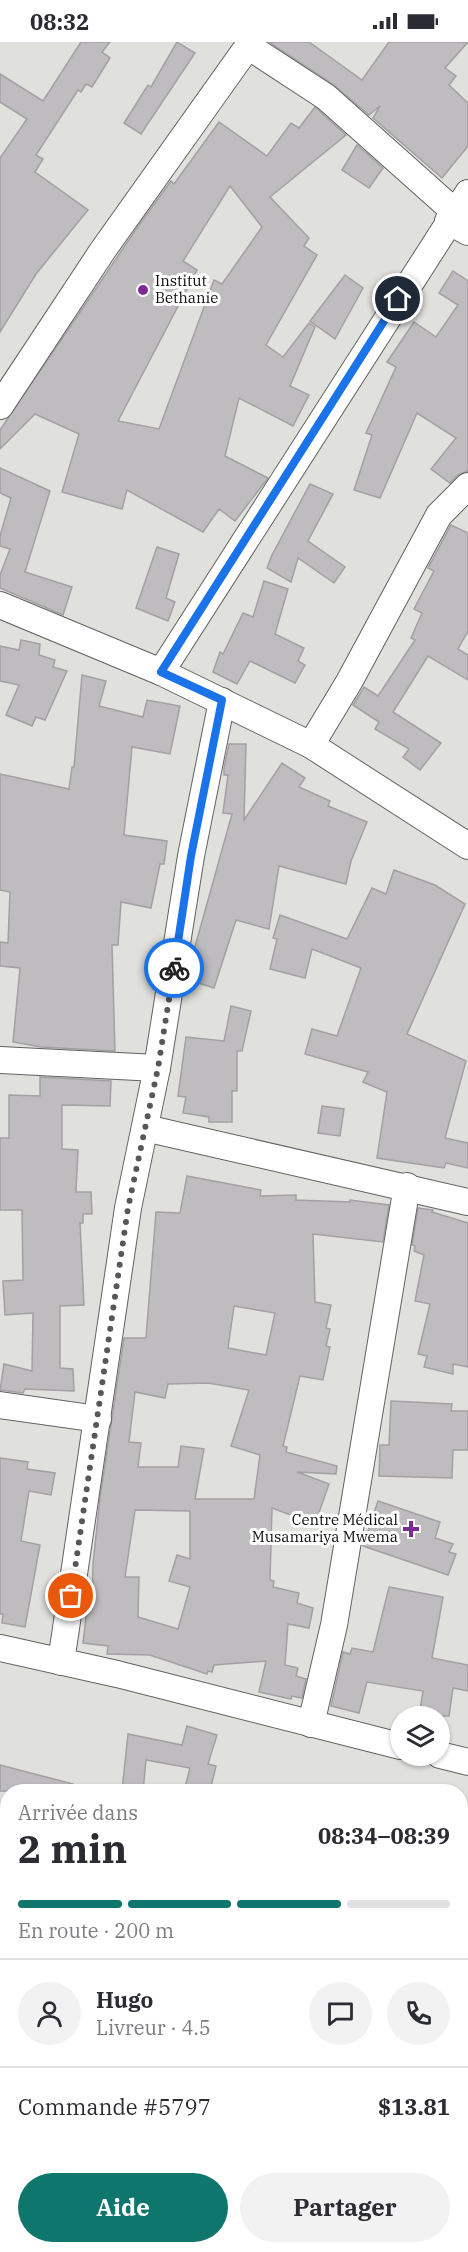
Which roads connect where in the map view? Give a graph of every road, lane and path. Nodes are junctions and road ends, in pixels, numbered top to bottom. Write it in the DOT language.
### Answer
graph roads {
  1 [pos="249,44"];
  2 [pos="460,215"];
  3 [pos="0,406"];
  4 [pos="468,486"];
  5 [pos="0,605"];
  6 [pos="161,672"];
  7 [pos="222,700"];
  8 [pos="311,745"];
  9 [pos="468,846"];
  10 [pos="0,1060"];
  11 [pos="158,1068"];
  12 [pos="145,1128"];
  13 [pos="407,1186"];
  14 [pos="468,1202"];
  15 [pos="0,1405"];
  16 [pos="98,1419"];
  17 [pos="0,1648"];
  18 [pos="61,1662"];
  19 [pos="310,1724"];
  20 [pos="390,1744"];
  21 [pos="450,1757"];
  22 [pos="468,1761"];
  1 -- 2 [label="street"];
  1 -- 3 [label="street"];
  2 -- 6 [label="street"];
  4 -- 8 [label="street"];
  5 -- 6 [label="street"];
  6 -- 7 [label="street"];
  7 -- 8 [label="street"];
  7 -- 11 [label="street"];
  8 -- 9 [label="street"];
  10 -- 11 [label="street"];
  11 -- 12 [label="street"];
  12 -- 13 [label="street"];
  12 -- 16 [label="street"];
  13 -- 14 [label="street"];
  13 -- 19 [label="street"];
  15 -- 16 [label="street"];
  16 -- 18 [label="street"];
  17 -- 18 [label="street"];
  18 -- 19 [label="street"];
  19 -- 20 [label="street"];
  21 -- 22 [label="street"];
}
